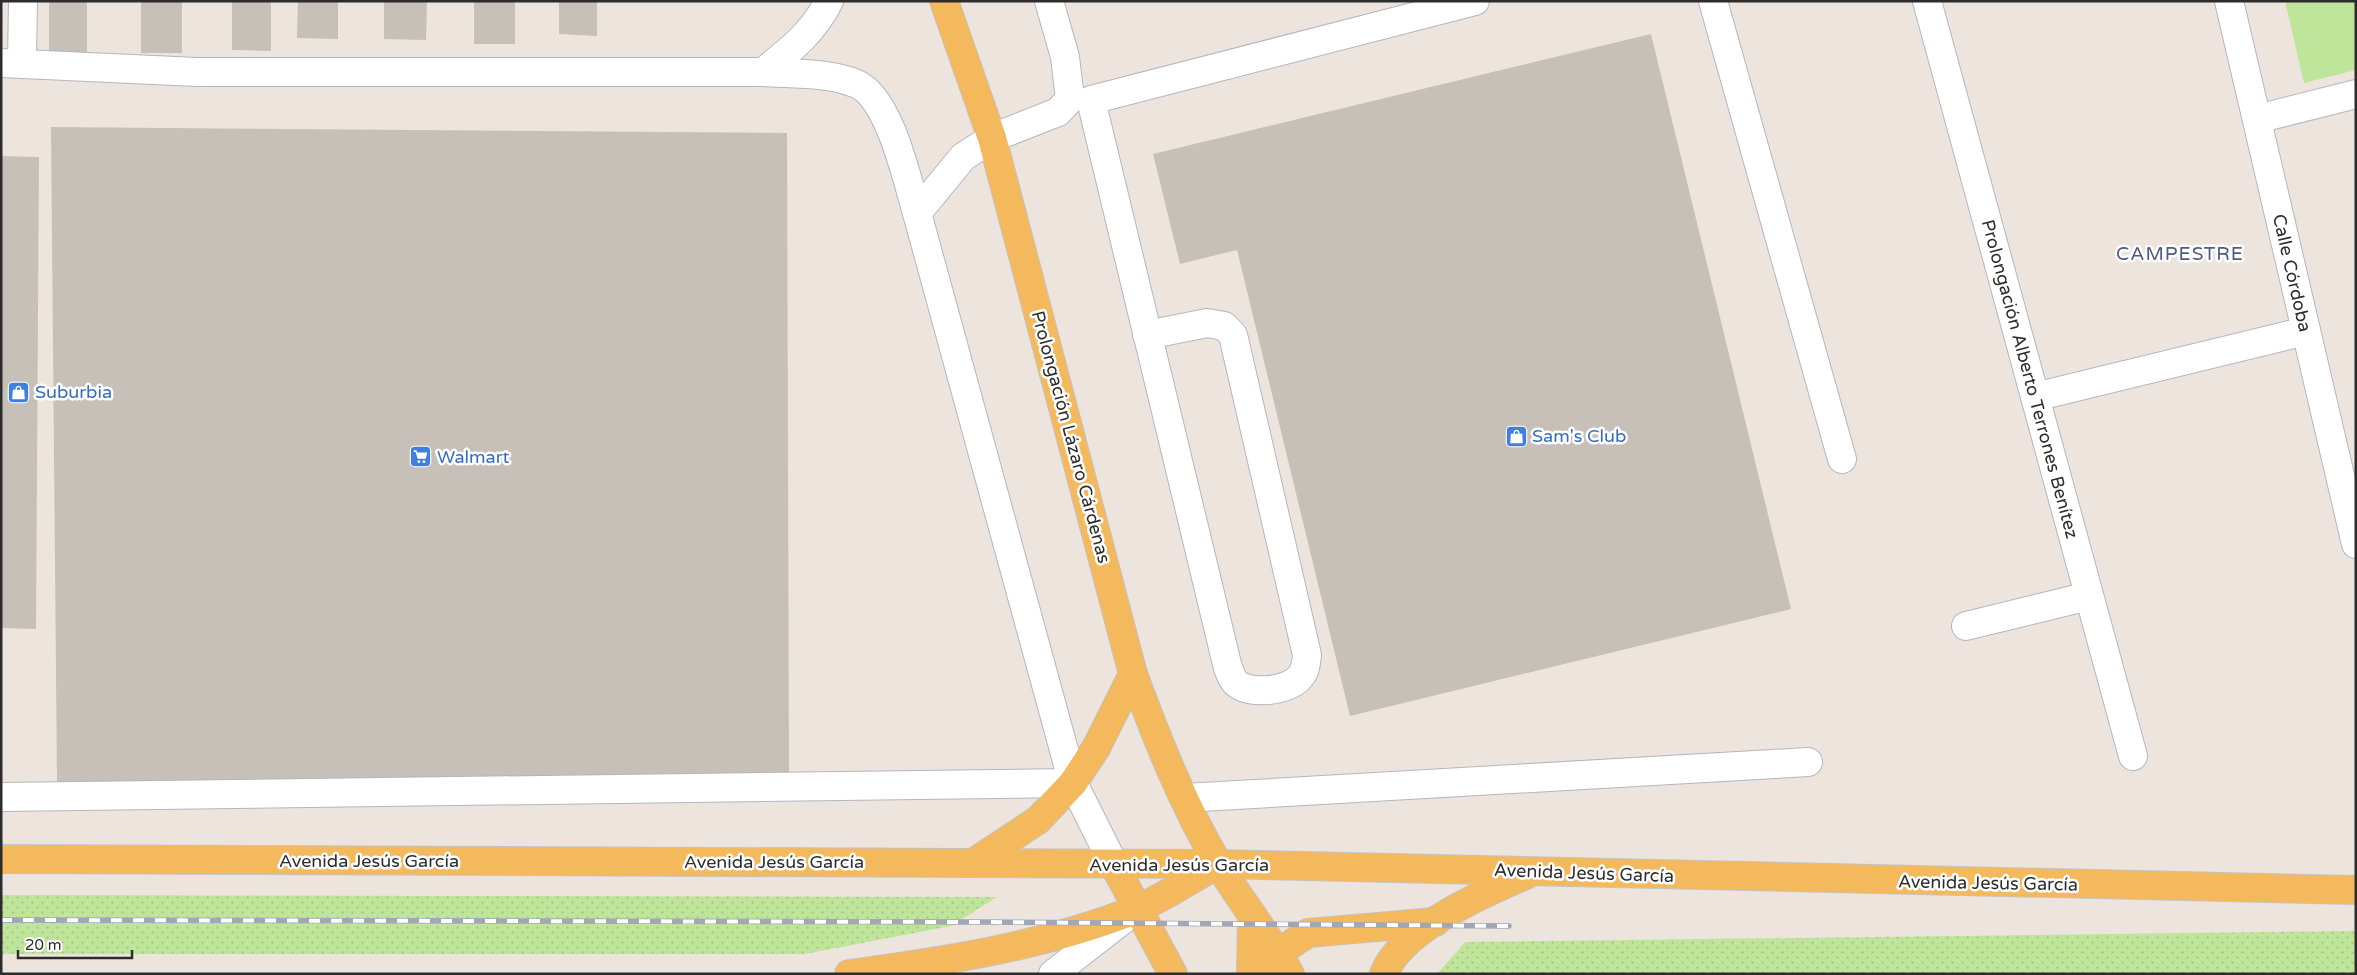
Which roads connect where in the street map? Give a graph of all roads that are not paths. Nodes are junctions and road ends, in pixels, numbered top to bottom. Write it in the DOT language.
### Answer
graph roads {
  1 [pos="23,1"];
  2 [pos="828,1"];
  3 [pos="944,1"];
  4 [pos="1049,1"];
  5 [pos="1475,1"];
  6 [pos="1713,1"];
  7 [pos="1927,1"];
  8 [pos="2229,1"];
  9 [pos="1433,7"];
  10 [pos="12,63"];
  11 [pos="763,72"];
  12 [pos="2356,94"];
  13 [pos="2257,120"];
  14 [pos="992,138"];
  15 [pos="917,213"];
  16 [pos="2306,331"];
  17 [pos="1147,334"];
  18 [pos="2034,396"];
  19 [pos="1842,459"];
  20 [pos="2356,544"];
  21 [pos="2089,596"];
  22 [pos="1966,626"];
  23 [pos="1134,674"];
  24 [pos="2133,756"];
  25 [pos="1808,762"];
  26 [pos="1073,783"];
  27 [pos="1,797"];
  28 [pos="1184,798"];
  29 [pos="1,859"];
  30 [pos="973,863"];
  31 [pos="1219,864"];
  32 [pos="1114,865"];
  33 [pos="1532,872"];
  34 [pos="2356,890"];
  35 [pos="1136,909"];
  36 [pos="1252,915"];
  37 [pos="1435,922"];
  38 [pos="1277,967"];
  39 [pos="849,974"];
  40 [pos="1053,974"];
  41 [pos="1173,974"];
  42 [pos="1251,974"];
  43 [pos="1384,974"];
  1 -- 10 [label="street"];
  2 -- 11 [label="street"];
  3 -- 14 [label="main road, Prolongación Lázaro Cárdenas"];
  4 -- 14 [label="street"];
  5 -- 9 [label="street"];
  6 -- 19 [label="street"];
  7 -- 18 [label="street, Prolongación Alberto Terrones Benítez"];
  8 -- 13 [label="street, Calle Córdoba"];
  9 -- 17 [label="street"];
  10 -- 11 [label="street"];
  11 -- 15 [label="street"];
  12 -- 13 [label="street"];
  13 -- 16 [label="street, Calle Córdoba"];
  14 -- 15 [label="street"];
  14 -- 23 [label="main road, Prolongación Lázaro Cárdenas"];
  15 -- 26 [label="street"];
  16 -- 18 [label="street"];
  16 -- 20 [label="street, Calle Córdoba"];
  17 -- 17 [label="street"];
  18 -- 21 [label="street, Prolongación Alberto Terrones Benítez"];
  21 -- 22 [label="street"];
  21 -- 24 [label="street, Prolongación Alberto Terrones Benítez"];
  23 -- 26 [label="main road"];
  23 -- 28 [label="main road, Prolongación Lázaro Cárdenas"];
  25 -- 28 [label="street"];
  26 -- 27 [label="street"];
  26 -- 30 [label="main road"];
  26 -- 32 [label="street"];
  28 -- 31 [label="main road, Prolongación Lázaro Cárdenas"];
  29 -- 30 [label="main road, Avenida Jesús García"];
  30 -- 32 [label="main road, Avenida Jesús García"];
  31 -- 32 [label="main road, Avenida Jesús García"];
  31 -- 33 [label="main road, Avenida Jesús García"];
  31 -- 35 [label="main road"];
  31 -- 36 [label="main road, Prolongación Lázaro Cárdenas"];
  32 -- 35 [label="main road"];
  33 -- 34 [label="main road, Avenida Jesús García"];
  33 -- 37 [label="main road"];
  35 -- 39 [label="main road"];
  35 -- 40 [label="street"];
  35 -- 41 [label="main road"];
  36 -- 38 [label="main road, Prolongación Lázaro Cárdenas"];
  36 -- 42 [label="main road"];
  37 -- 38 [label="main road"];
  37 -- 43 [label="main road"];
}
